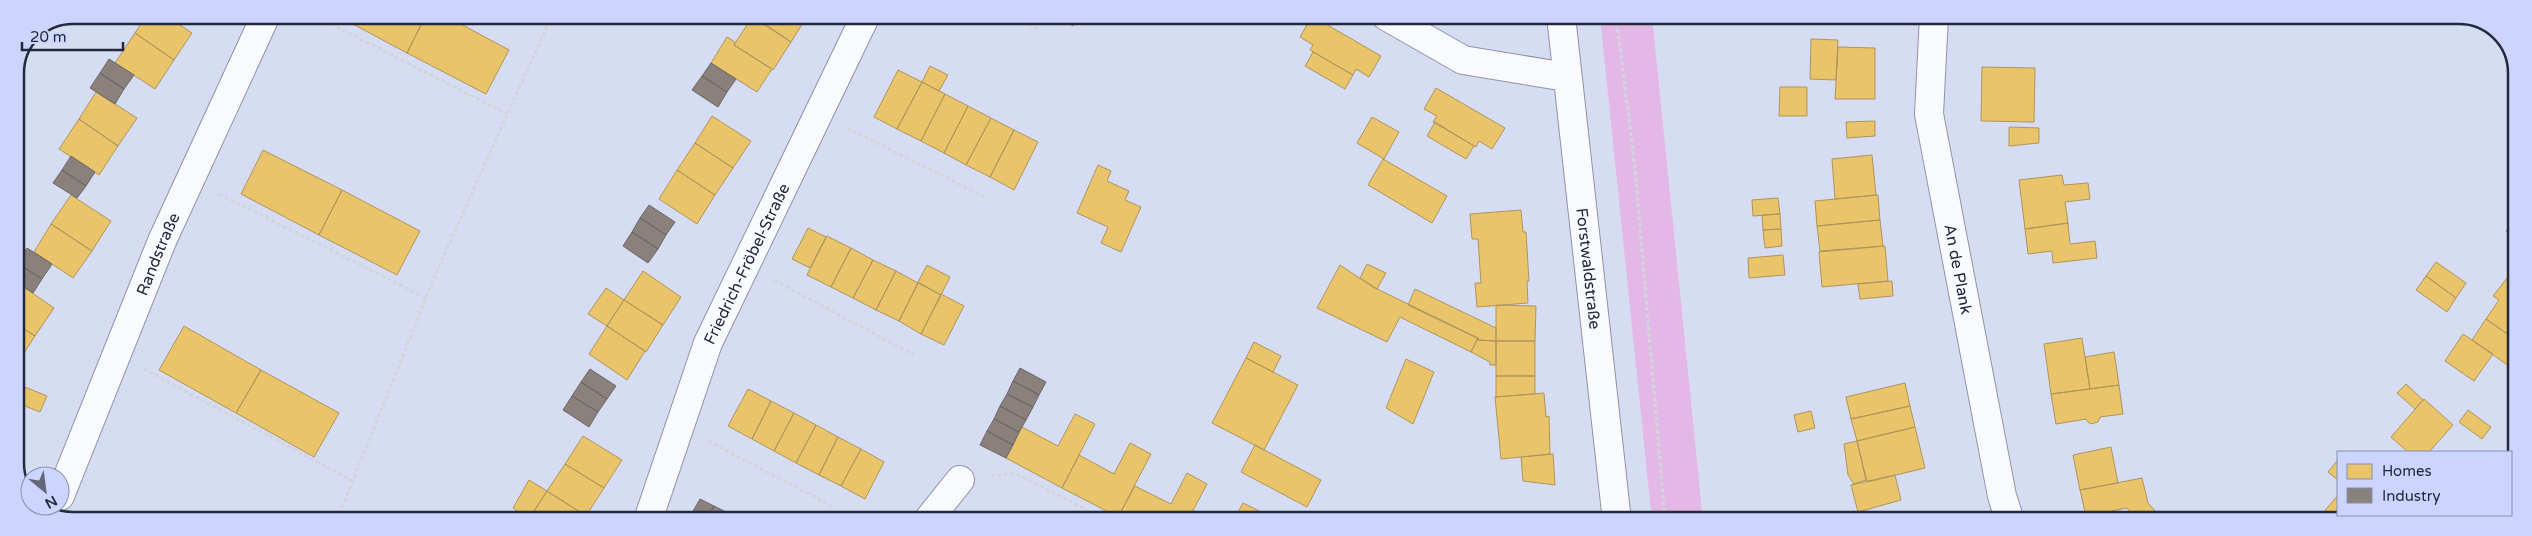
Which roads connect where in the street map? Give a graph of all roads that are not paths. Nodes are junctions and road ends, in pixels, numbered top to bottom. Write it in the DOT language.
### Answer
graph roads {
  1 [pos="262,24"];
  2 [pos="862,24"];
  3 [pos="1400,24"];
  4 [pos="1562,24"];
  5 [pos="1934,24"];
  6 [pos="1566,76"];
  7 [pos="70,471"];
  8 [pos="960,480"];
  9 [pos="651,512"];
  10 [pos="934,512"];
  11 [pos="1616,512"];
  12 [pos="2007,512"];
  1 -- 7 [label="street, Randstraße"];
  2 -- 9 [label="street, Friedrich-Fröbel-Straße"];
  3 -- 6 [label="street"];
  4 -- 6 [label="street, Forstwaldstraße"];
  5 -- 12 [label="street, An de Plank"];
  6 -- 11 [label="street, Forstwaldstraße"];
  8 -- 10 [label="street"];
}
